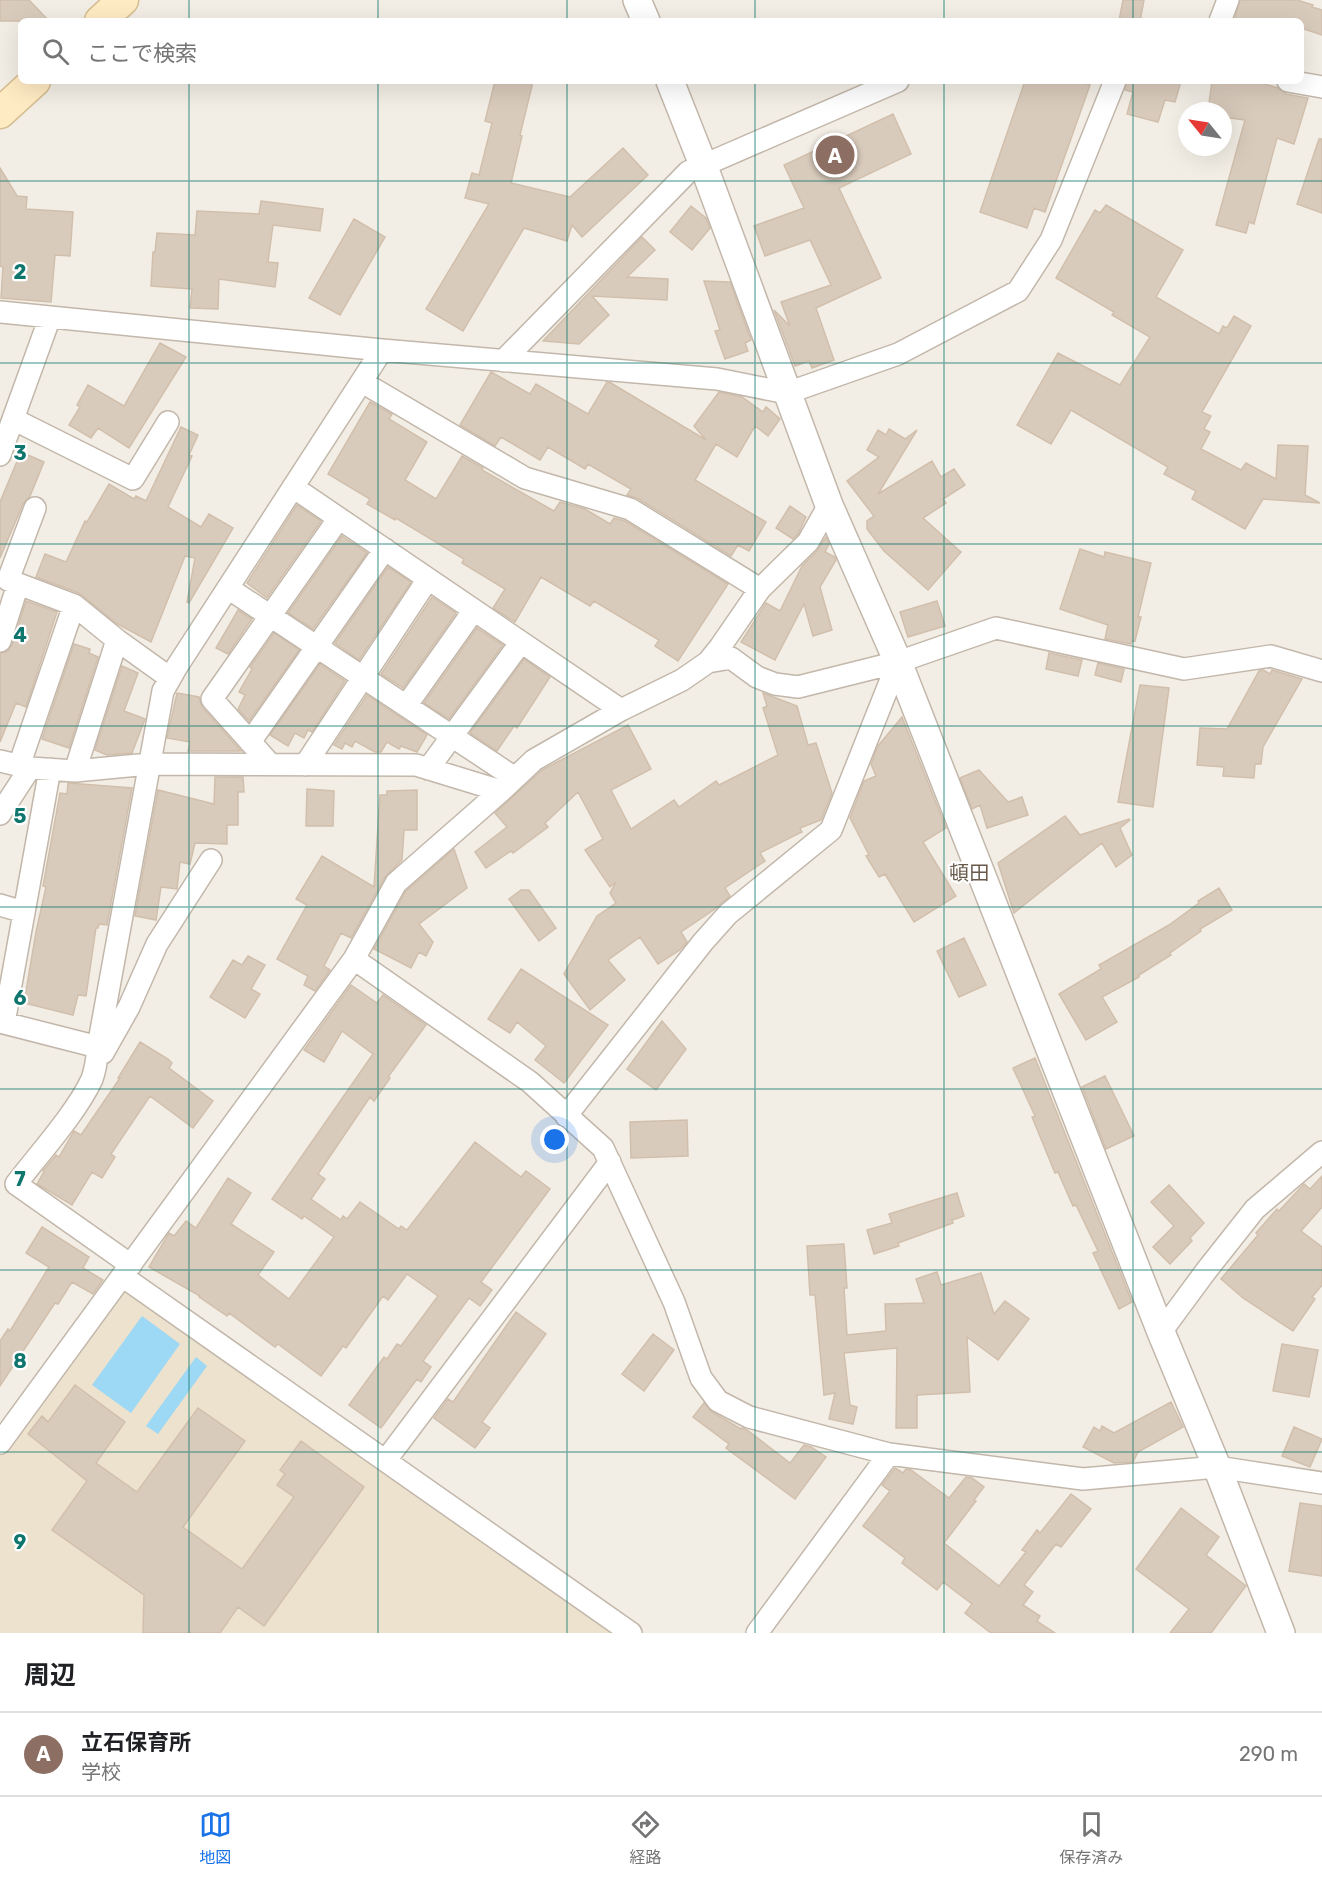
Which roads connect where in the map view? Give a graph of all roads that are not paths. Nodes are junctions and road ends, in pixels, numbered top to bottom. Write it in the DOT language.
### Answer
graph roads {
  1 [pos="123,0"];
  2 [pos="638,0"];
  3 [pos="1228,0"];
  4 [pos="103,18"];
  5 [pos="645,18"];
  6 [pos="1221,18"];
  7 [pos="32,84"];
  8 [pos="671,84"];
  9 [pos="891,84"];
  10 [pos="1114,84"];
  11 [pos="1304,84"];
  12 [pos="1322,87"];
  13 [pos="0,113"];
  14 [pos="704,167"];
  15 [pos="0,312"];
  16 [pos="50,317"];
  17 [pos="382,350"];
  18 [pos="503,361"];
  19 [pos="362,382"];
  20 [pos="787,393"];
  21 [pos="13,419"];
  22 [pos="168,422"];
  23 [pos="0,456"];
  24 [pos="293,487"];
  25 [pos="830,505"];
  26 [pos="35,508"];
  27 [pos="339,518"];
  28 [pos="385,549"];
  29 [pos="428,579"];
  30 [pos="18,584"];
  31 [pos="228,588"];
  32 [pos="760,589"];
  33 [pos="74,606"];
  34 [pos="474,610"];
  35 [pos="270,616"];
  36 [pos="117,640"];
  37 [pos="0,641"];
  38 [pos="520,642"];
  39 [pos="316,647"];
  40 [pos="708,662"];
  41 [pos="898,663"];
  42 [pos="1322,671"];
  43 [pos="362,677"];
  44 [pos="170,678"];
  45 [pos="406,706"];
  46 [pos="621,710"];
  47 [pos="452,736"];
  48 [pos="250,742"];
  49 [pos="149,764"];
  50 [pos="270,764"];
  51 [pos="304,765"];
  52 [pos="25,766"];
  53 [pos="428,769"];
  54 [pos="75,771"];
  55 [pos="508,785"];
  56 [pos="0,814"];
  57 [pos="211,860"];
  58 [pos="0,905"];
  59 [pos="24,912"];
  60 [pos="354,959"];
  61 [pos="2,1022"];
  62 [pos="97,1057"];
  63 [pos="566,1116"];
  64 [pos="1322,1152"];
  65 [pos="609,1162"];
  66 [pos="127,1270"];
  67 [pos="1161,1332"];
  68 [pos="0,1443"];
  69 [pos="889,1454"];
  70 [pos="386,1460"];
  71 [pos="1217,1467"];
  72 [pos="1322,1483"];
  73 [pos="630,1633"];
  74 [pos="757,1633"];
  75 [pos="1281,1633"];
  1 -- 4 [label="main road"];
  2 -- 5 [label="street"];
  3 -- 6 [label="street"];
  7 -- 13 [label="main road"];
  8 -- 14 [label="street"];
  9 -- 14 [label="street"];
  10 -- 20 [label="street"];
  11 -- 12 [label="street"];
  14 -- 18 [label="street"];
  14 -- 20 [label="street"];
  15 -- 16 [label="street"];
  16 -- 17 [label="street"];
  16 -- 21 [label="street"];
  17 -- 18 [label="street"];
  17 -- 19 [label="street"];
  18 -- 20 [label="street"];
  19 -- 24 [label="street"];
  19 -- 32 [label="street"];
  20 -- 25 [label="street"];
  21 -- 22 [label="street"];
  21 -- 23 [label="street"];
  24 -- 27 [label="street"];
  24 -- 31 [label="street"];
  25 -- 32 [label="street"];
  25 -- 41 [label="street"];
  26 -- 30 [label="street"];
  27 -- 28 [label="street"];
  27 -- 35 [label="street"];
  28 -- 29 [label="street"];
  28 -- 39 [label="street"];
  29 -- 34 [label="street"];
  29 -- 43 [label="street"];
  30 -- 33 [label="street"];
  30 -- 37 [label="street"];
  31 -- 35 [label="street"];
  31 -- 44 [label="street"];
  32 -- 40 [label="street"];
  33 -- 36 [label="street"];
  33 -- 52 [label="street"];
  34 -- 38 [label="street"];
  34 -- 45 [label="street"];
  35 -- 39 [label="street"];
  35 -- 48 [label="street"];
  36 -- 44 [label="street"];
  36 -- 54 [label="street"];
  38 -- 46 [label="street"];
  38 -- 47 [label="street"];
  39 -- 43 [label="street"];
  39 -- 48 [label="street"];
  40 -- 41 [label="street"];
  40 -- 46 [label="street"];
  41 -- 42 [label="street"];
  41 -- 63 [label="street"];
  41 -- 67 [label="street"];
  43 -- 45 [label="street"];
  43 -- 51 [label="street"];
  44 -- 49 [label="street"];
  45 -- 47 [label="street"];
  46 -- 55 [label="street"];
  47 -- 53 [label="street"];
  47 -- 55 [label="street"];
  48 -- 50 [label="street"];
  49 -- 50 [label="street"];
  49 -- 54 [label="street"];
  49 -- 62 [label="street"];
  50 -- 51 [label="street"];
  51 -- 53 [label="street"];
  52 -- 54 [label="street"];
  52 -- 56 [label="street"];
  52 -- 59 [label="street"];
  53 -- 55 [label="street"];
  55 -- 60 [label="street"];
  57 -- 62 [label="street"];
  58 -- 59 [label="street"];
  59 -- 61 [label="street"];
  60 -- 63 [label="street"];
  60 -- 66 [label="street"];
  61 -- 62 [label="street"];
  62 -- 66 [label="street"];
  63 -- 65 [label="street"];
  64 -- 67 [label="street"];
  65 -- 69 [label="street"];
  65 -- 70 [label="street"];
  66 -- 68 [label="street"];
  66 -- 70 [label="street"];
  67 -- 71 [label="street"];
  69 -- 71 [label="street"];
  69 -- 74 [label="street"];
  70 -- 73 [label="street"];
  71 -- 72 [label="street"];
  71 -- 75 [label="street"];
}
